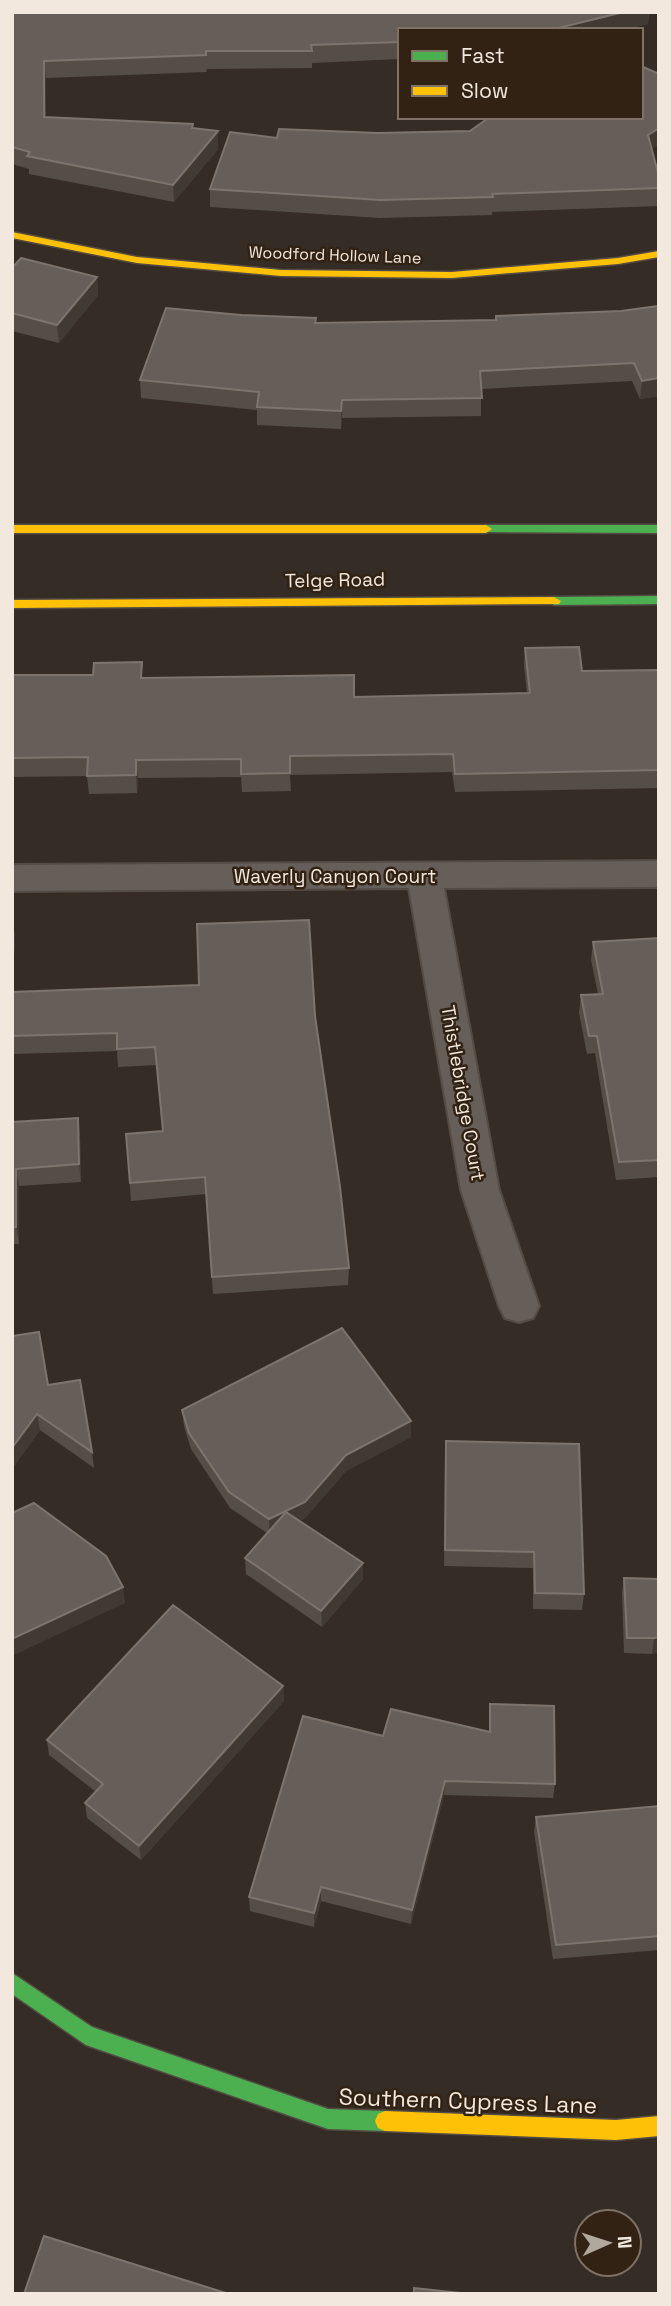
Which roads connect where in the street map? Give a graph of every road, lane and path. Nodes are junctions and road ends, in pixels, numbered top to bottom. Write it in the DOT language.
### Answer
graph roads {
  1 [pos="12,235"];
  2 [pos="659,254"];
  3 [pos="12,529"];
  4 [pos="659,529"];
  5 [pos="659,600"];
  6 [pos="12,604"];
  7 [pos="659,874"];
  8 [pos="424,875"];
  9 [pos="12,878"];
  10 [pos="519,1306"];
  11 [pos="12,1982"];
  12 [pos="659,2126"];
  1 -- 2 [label="main road, Woodford Hollow Lane"];
  3 -- 4 [label="main road"];
  5 -- 6 [label="main road, Telge Road"];
  7 -- 8 [label="street, Waverly Canyon Court"];
  8 -- 9 [label="street, Waverly Canyon Court"];
  8 -- 10 [label="street, Thistlebridge Court"];
  11 -- 12 [label="main road, Southern Cypress Lane"];
}
